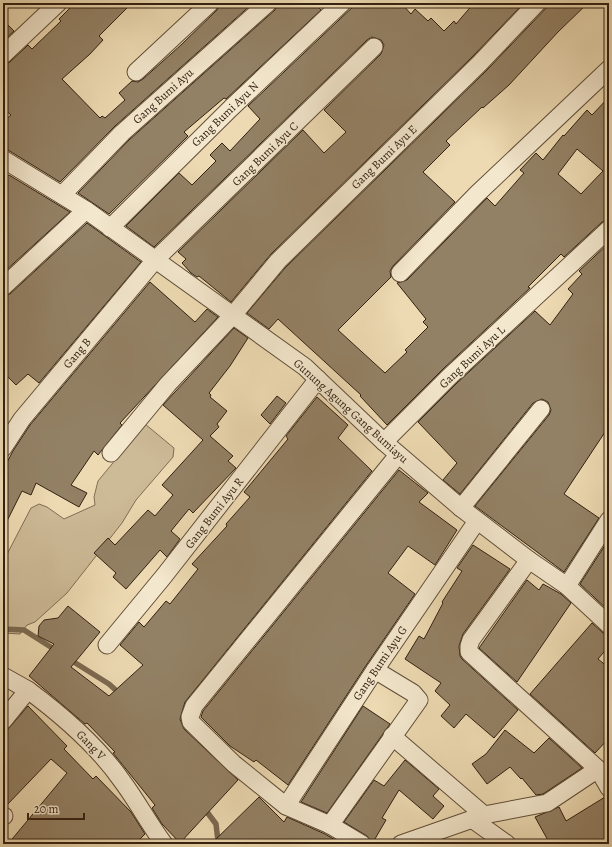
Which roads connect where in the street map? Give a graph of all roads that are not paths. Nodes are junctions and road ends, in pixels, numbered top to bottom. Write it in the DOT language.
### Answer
graph roads {
  1 [pos="58,3"];
  2 [pos="210,3"];
  3 [pos="268,3"];
  4 [pos="342,3"];
  5 [pos="538,3"];
  6 [pos="374,47"];
  7 [pos="3,55"];
  8 [pos="609,69"];
  9 [pos="136,72"];
  10 [pos="4,162"];
  11 [pos="62,195"];
  12 [pos="86,210"];
  13 [pos="110,228"];
  14 [pos="609,229"];
  15 [pos="155,260"];
  16 [pos="400,273"];
  17 [pos="3,287"];
  18 [pos="234,314"];
  19 [pos="318,379"];
  20 [pos="541,409"];
  21 [pos="384,442"];
  22 [pos="3,448"];
  23 [pos="111,453"];
  24 [pos="398,455"];
  25 [pos="461,508"];
  26 [pos="609,520"];
  27 [pos="476,521"];
  28 [pos="529,560"];
  29 [pos="567,586"];
  30 [pos="609,625"];
  31 [pos="107,645"];
  32 [pos="375,670"];
  33 [pos="3,676"];
  34 [pos="28,690"];
  35 [pos="3,720"];
  36 [pos="392,736"];
  37 [pos="598,769"];
  38 [pos="609,788"];
  39 [pos="286,806"];
  40 [pos="478,817"];
  41 [pos="330,825"];
  42 [pos="164,844"];
  43 [pos="362,844"];
  44 [pos="402,844"];
  45 [pos="507,844"];
  1 -- 7 [label="street"];
  2 -- 9 [label="street"];
  3 -- 11 [label="street, Gang Bumi Ayu"];
  4 -- 13 [label="street, Gang Bumi Ayu N"];
  5 -- 18 [label="street, Gang Bumi Ayu E"];
  6 -- 15 [label="street, Gang Bumi Ayu C"];
  8 -- 16 [label="street"];
  10 -- 11 [label="street, Gunung Agung Gang Bumiayu"];
  11 -- 12 [label="street, Gunung Agung Gang Bumiayu"];
  12 -- 13 [label="street, Gunung Agung Gang Bumiayu"];
  12 -- 17 [label="street"];
  13 -- 15 [label="street, Gunung Agung Gang Bumiayu"];
  14 -- 21 [label="street, Gang Bumi Ayu L"];
  15 -- 18 [label="street, Gunung Agung Gang Bumiayu"];
  15 -- 22 [label="street, Gang B"];
  18 -- 19 [label="street, Gunung Agung Gang Bumiayu"];
  18 -- 23 [label="street, Gang Bumi Ayu E"];
  19 -- 21 [label="street, Gunung Agung Gang Bumiayu"];
  19 -- 31 [label="street, Gang Bumi Ayu R"];
  20 -- 25 [label="street"];
  21 -- 24 [label="street, Gunung Agung Gang Bumiayu"];
  24 -- 25 [label="street, Gunung Agung Gang Bumiayu"];
  24 -- 39 [label="street"];
  25 -- 27 [label="street, Gunung Agung Gang Bumiayu"];
  26 -- 29 [label="street"];
  27 -- 28 [label="street, Gunung Agung Gang Bumiayu"];
  27 -- 32 [label="street, Gang Bumi Ayu G"];
  28 -- 29 [label="street, Gunung Agung Gang Bumiayu"];
  28 -- 37 [label="street"];
  29 -- 30 [label="street, Gunung Agung Gang Bumiayu"];
  32 -- 36 [label="street"];
  32 -- 39 [label="street, Gang Bumi Ayu G"];
  33 -- 34 [label="street, Gang V"];
  34 -- 35 [label="street"];
  34 -- 42 [label="street, Gang V"];
  36 -- 40 [label="street"];
  36 -- 41 [label="street"];
  37 -- 38 [label="street"];
  37 -- 40 [label="street"];
  39 -- 41 [label="street"];
  40 -- 44 [label="street"];
  40 -- 45 [label="street"];
  41 -- 43 [label="street"];
}
